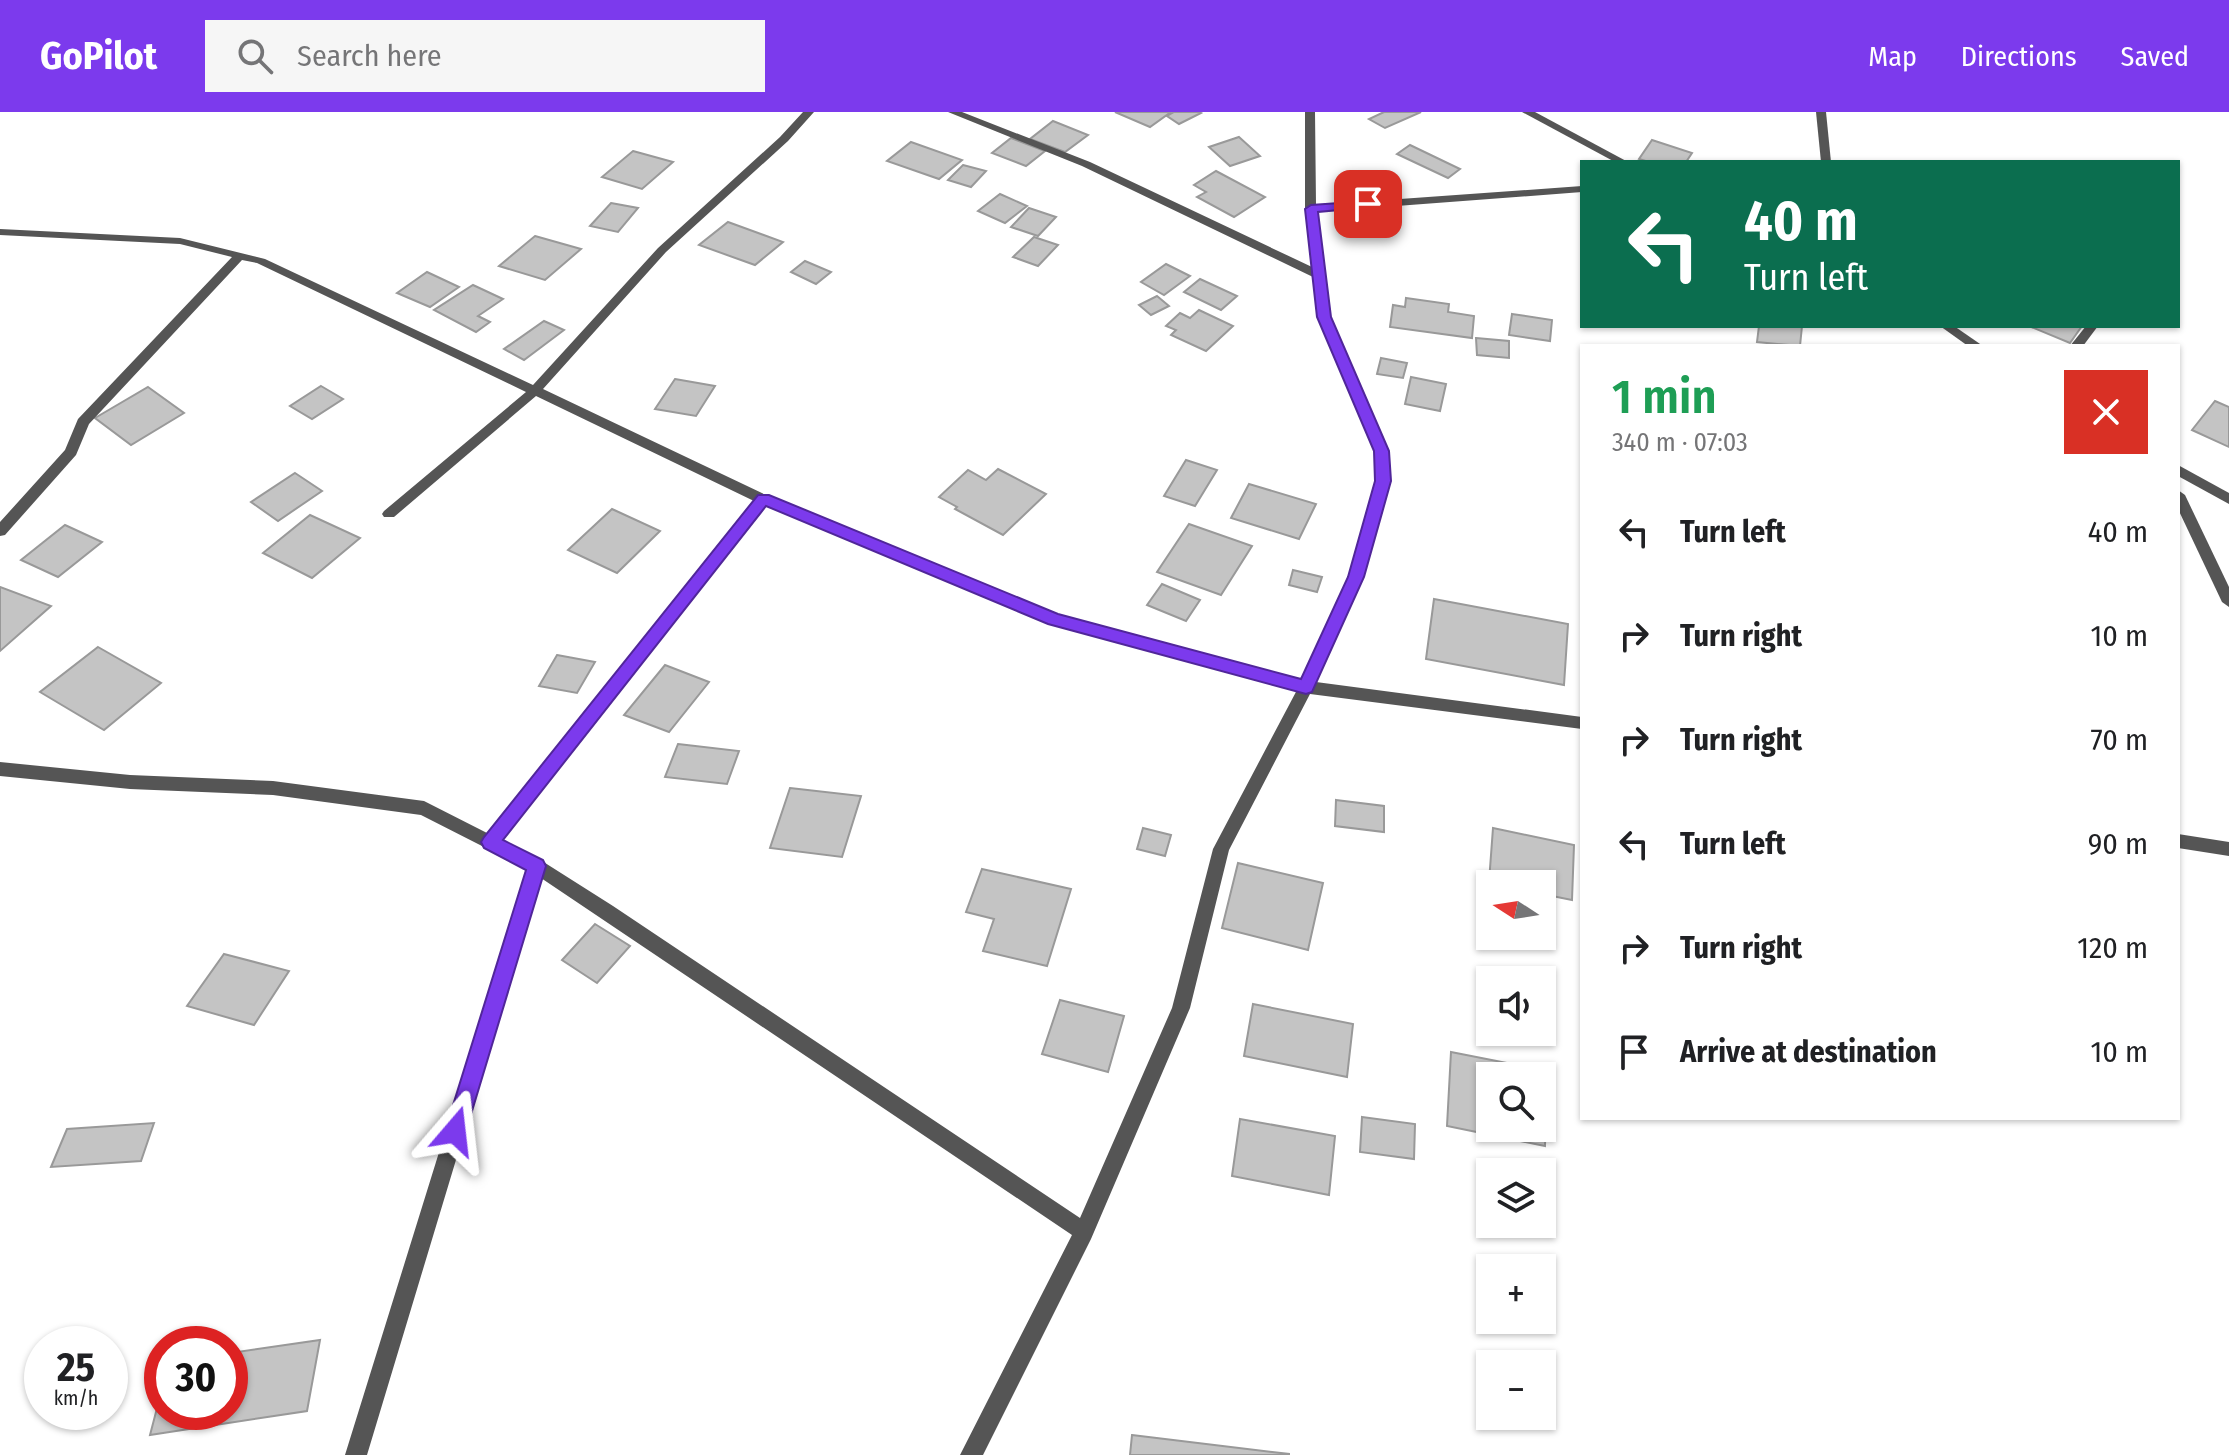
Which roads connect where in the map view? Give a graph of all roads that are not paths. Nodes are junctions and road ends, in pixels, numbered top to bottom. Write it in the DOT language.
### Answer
graph roads {
  1 [pos="809,112"];
  2 [pos="953,112"];
  3 [pos="1310,112"];
  4 [pos="1527,112"];
  5 [pos="1821,112"];
  6 [pos="1619,160"];
  7 [pos="1826,160"];
  8 [pos="1580,189"];
  9 [pos="1311,209"];
  10 [pos="0,232"];
  11 [pos="239,256"];
  12 [pos="1319,275"];
  13 [pos="1949,328"];
  14 [pos="2090,328"];
  15 [pos="1974,344"];
  16 [pos="2078,344"];
  17 [pos="533,392"];
  18 [pos="2180,471"];
  19 [pos="763,499"];
  20 [pos="2180,499"];
  21 [pos="2229,499"];
  22 [pos="389,514"];
  23 [pos="0,531"];
  24 [pos="2229,602"];
  25 [pos="1306,687"];
  26 [pos="1580,723"];
  27 [pos="0,769"];
  28 [pos="2180,841"];
  29 [pos="490,842"];
  30 [pos="2229,849"];
  31 [pos="536,866"];
  32 [pos="1084,1232"];
  33 [pos="356,1455"];
  34 [pos="971,1455"];
  1 -- 17 [label="street"];
  2 -- 12 [label="street"];
  3 -- 9 [label="street"];
  4 -- 6 [label="street"];
  5 -- 7 [label="street"];
  8 -- 9 [label="street"];
  9 -- 12 [label="street"];
  10 -- 11 [label="street"];
  11 -- 17 [label="street"];
  11 -- 23 [label="street"];
  12 -- 25 [label="street"];
  13 -- 15 [label="street"];
  14 -- 16 [label="street"];
  17 -- 19 [label="street"];
  17 -- 22 [label="street"];
  18 -- 21 [label="street"];
  19 -- 25 [label="street"];
  19 -- 29 [label="street"];
  20 -- 24 [label="street"];
  25 -- 26 [label="street"];
  25 -- 32 [label="street"];
  27 -- 29 [label="street"];
  28 -- 30 [label="street"];
  29 -- 31 [label="street"];
  31 -- 32 [label="street"];
  31 -- 33 [label="street"];
  32 -- 34 [label="street"];
}
